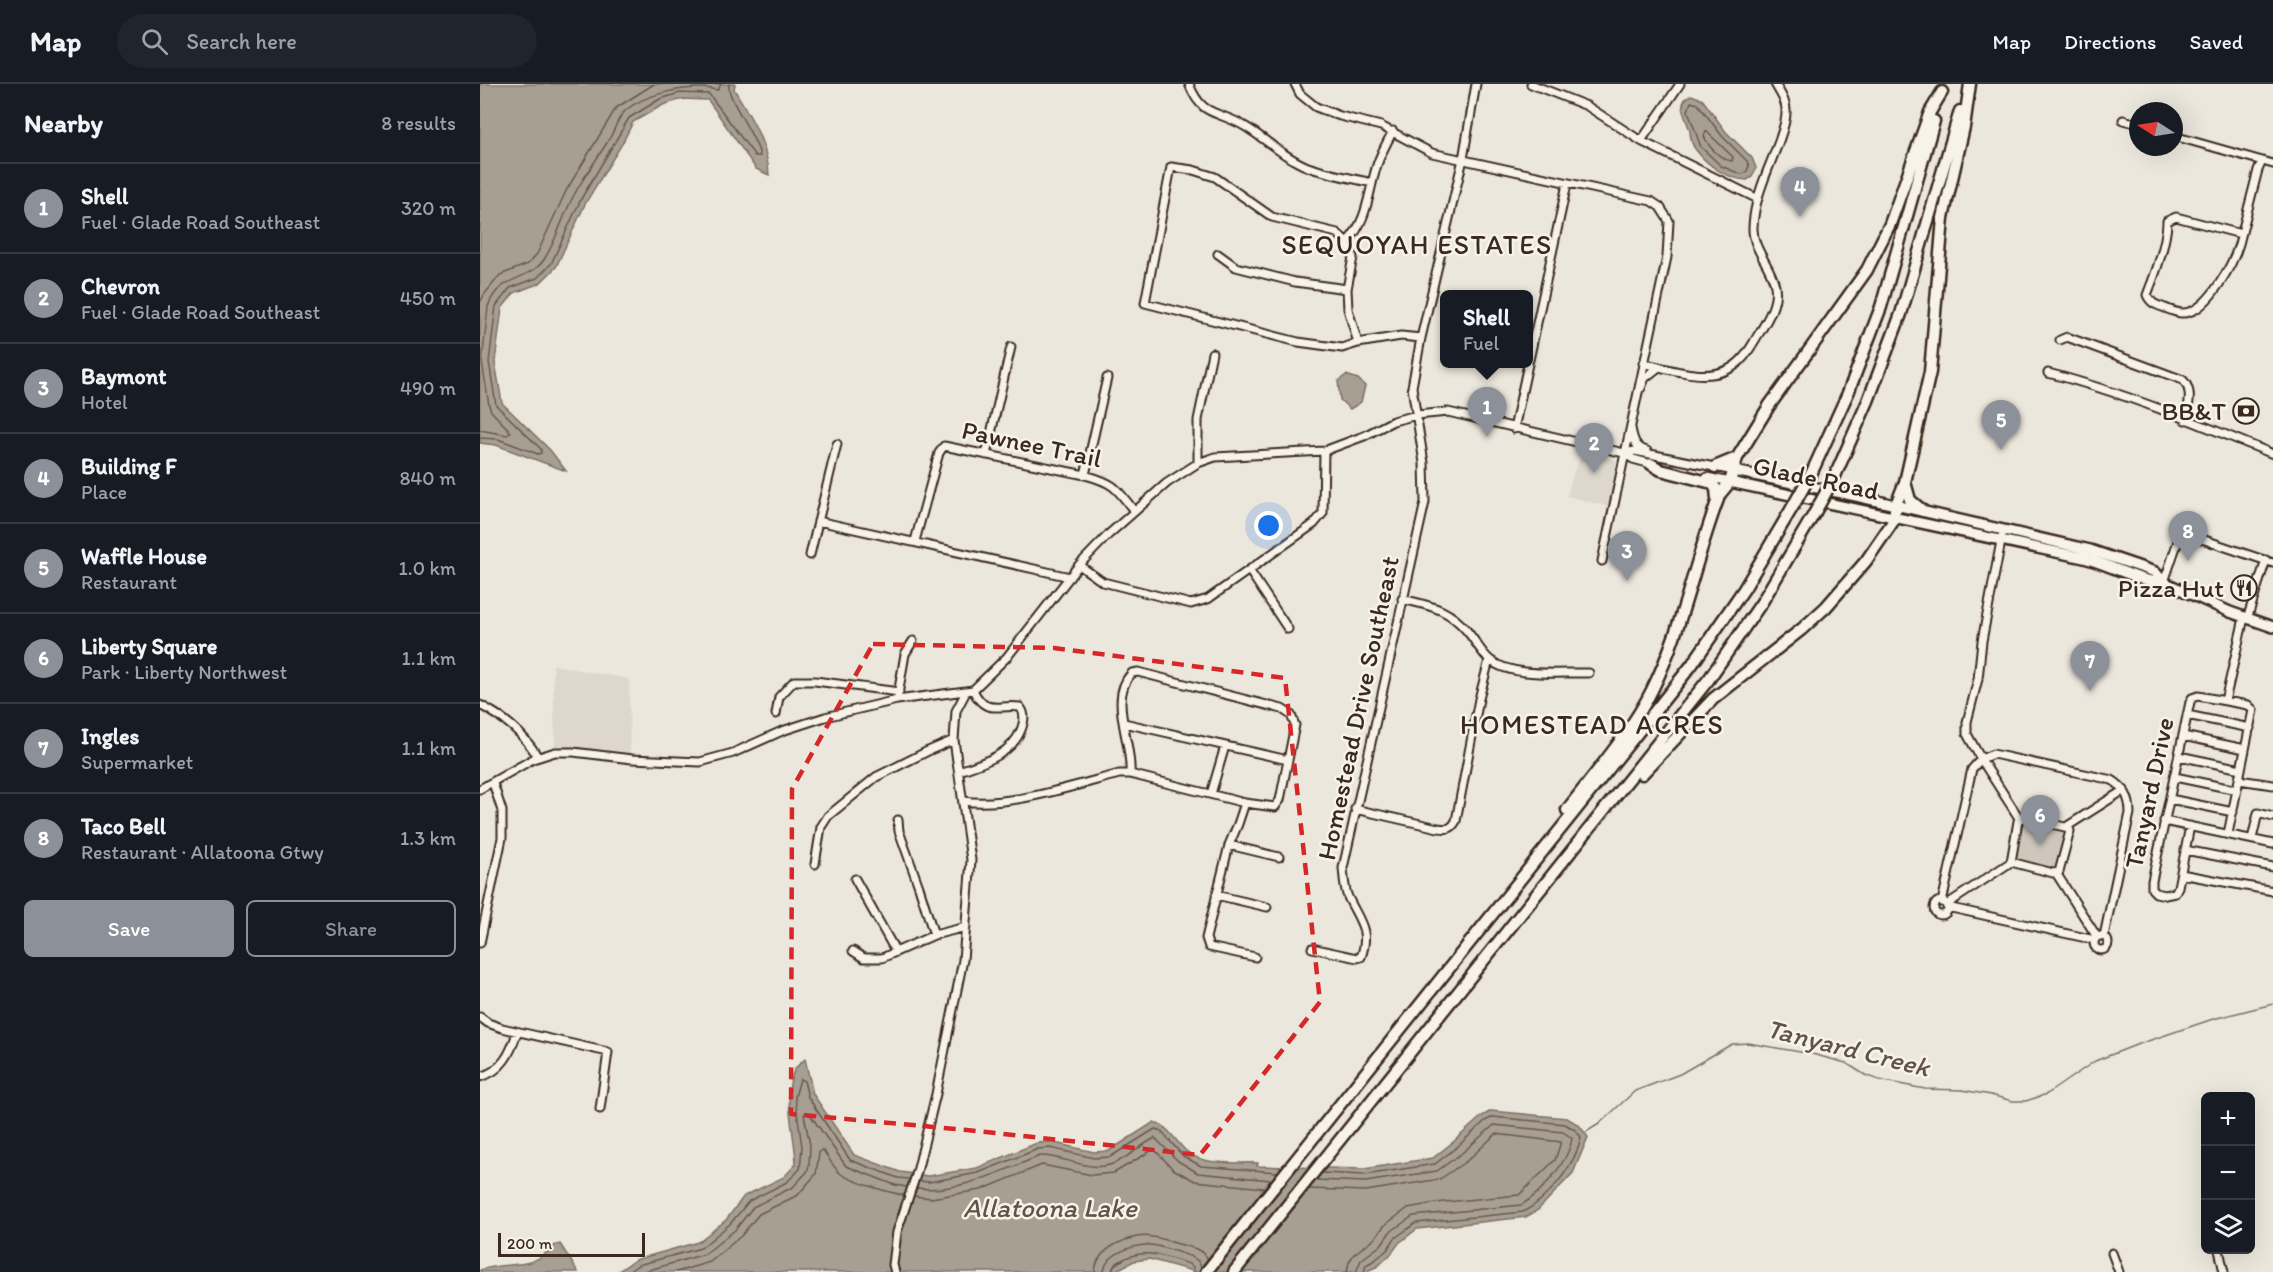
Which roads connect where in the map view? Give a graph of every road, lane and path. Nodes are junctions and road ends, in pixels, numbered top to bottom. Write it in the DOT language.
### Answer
graph roads {
  1 [pos="1189,84"];
  2 [pos="1295,84"];
  3 [pos="1476,84"];
  4 [pos="1531,84"];
  5 [pos="1680,84"];
  6 [pos="1775,84"];
  7 [pos="1969,84"];
  8 [pos="1943,88"];
  9 [pos="2123,120"];
  10 [pos="2129,122"];
  11 [pos="1393,131"];
  12 [pos="2183,139"];
  13 [pos="1641,141"];
  14 [pos="1463,159"];
  15 [pos="2262,161"];
  16 [pos="2273,164"];
  17 [pos="1371,183"];
  18 [pos="1568,184"];
  19 [pos="1747,194"];
  20 [pos="1758,199"];
  21 [pos="1755,214"];
  22 [pos="2241,234"];
  23 [pos="1347,242"];
  24 [pos="1218,254"];
  25 [pos="1347,289"];
  26 [pos="1421,338"];
  27 [pos="2060,340"];
  28 [pos="1358,343"];
  29 [pos="1533,344"];
  30 [pos="1011,347"];
  31 [pos="1212,353"];
  32 [pos="1643,363"];
  33 [pos="1659,367"];
  34 [pos="1528,368"];
  35 [pos="2048,373"];
  36 [pos="1107,378"];
  37 [pos="1635,401"];
  38 [pos="1417,415"];
  39 [pos="2185,420"];
  40 [pos="1631,422"];
  41 [pos="1514,429"];
  42 [pos="837,444"];
  43 [pos="1324,451"];
  44 [pos="1624,453"];
  45 [pos="2273,454"];
  46 [pos="986,455"];
  47 [pos="1737,458"];
  48 [pos="1198,463"];
  49 [pos="1651,464"];
  50 [pos="1710,466"];
  51 [pos="1085,475"];
  52 [pos="1732,477"];
  53 [pos="1905,482"];
  54 [pos="1717,500"];
  55 [pos="1134,511"];
  56 [pos="1895,511"];
  57 [pos="1923,511"];
  58 [pos="818,521"];
  59 [pos="2001,529"];
  60 [pos="2003,540"];
  61 [pos="915,541"];
  62 [pos="810,555"];
  63 [pos="1602,561"];
  64 [pos="2269,561"];
  65 [pos="1079,565"];
  66 [pos="1249,570"];
  67 [pos="1070,577"];
  68 [pos="2164,582"];
  69 [pos="1402,599"];
  70 [pos="2246,619"];
  71 [pos="2273,627"];
  72 [pos="1288,629"];
  73 [pos="913,641"];
  74 [pos="1489,660"];
  75 [pos="1589,673"];
  76 [pos="970,691"];
  77 [pos="899,692"];
  78 [pos="897,700"];
  79 [pos="2225,701"];
  80 [pos="480,705"];
  81 [pos="776,714"];
  82 [pos="2187,715"];
  83 [pos="1124,723"];
  84 [pos="2250,728"];
  85 [pos="2183,736"];
  86 [pos="954,740"];
  87 [pos="1225,746"];
  88 [pos="2246,749"];
  89 [pos="2179,756"];
  90 [pos="538,757"];
  91 [pos="1981,759"];
  92 [pos="1288,760"];
  93 [pos="2241,769"];
  94 [pos="959,771"];
  95 [pos="1130,774"];
  96 [pos="2175,777"];
  97 [pos="2239,780"];
  98 [pos="493,783"];
  99 [pos="2273,785"];
  100 [pos="480,789"];
  101 [pos="2124,790"];
  102 [pos="2237,790"];
  103 [pos="1210,794"];
  104 [pos="2170,799"];
  105 [pos="1613,800"];
  106 [pos="964,801"];
  107 [pos="1245,803"];
  108 [pos="1355,809"];
  109 [pos="2233,812"];
  110 [pos="2273,817"];
  111 [pos="2019,818"];
  112 [pos="898,820"];
  113 [pos="2164,821"];
  114 [pos="2190,826"];
  115 [pos="2066,827"];
  116 [pos="2228,834"];
  117 [pos="2252,839"];
  118 [pos="2273,844"];
  119 [pos="1229,845"];
  120 [pos="2185,850"];
  121 [pos="1279,857"];
  122 [pos="2010,862"];
  123 [pos="815,864"];
  124 [pos="2273,867"];
  125 [pos="1526,873"];
  126 [pos="2056,873"];
  127 [pos="2181,874"];
  128 [pos="855,879"];
  129 [pos="2273,891"];
  130 [pos="1216,895"];
  131 [pos="1945,904"];
  132 [pos="1267,907"];
  133 [pos="966,927"];
  134 [pos="934,935"];
  135 [pos="2099,938"];
  136 [pos="480,943"];
  137 [pos="1312,948"];
  138 [pos="853,951"];
  139 [pos="896,952"];
  140 [pos="1255,957"];
  141 [pos="480,1017"];
  142 [pos="517,1032"];
  143 [pos="480,1077"];
  144 [pos="600,1109"];
  145 [pos="2112,1252"];
  146 [pos="2220,1254"];
  147 [pos="895,1272"];
  148 [pos="1206,1272"];
  149 [pos="1234,1272"];
  150 [pos="2119,1272"];
  151 [pos="2224,1272"];
  1 -- 17 [label="street"];
  2 -- 11 [label="street"];
  3 -- 14 [label="street, Homestead Drive Southeast"];
  4 -- 13 [label="street"];
  5 -- 13 [label="street"];
  6 -- 20 [label="street"];
  7 -- 53 [label="highway"];
  7 -- 105 [label="highway, bridge"];
  8 -- 47 [label="highway"];
  8 -- 125 [label="highway, bridge"];
  9 -- 10 [label="street"];
  11 -- 14 [label="street"];
  11 -- 17 [label="street"];
  12 -- 15 [label="street"];
  13 -- 19 [label="street"];
  14 -- 18 [label="street"];
  14 -- 26 [label="street, Homestead Drive Southeast"];
  15 -- 16 [label="street"];
  15 -- 22 [label="street"];
  17 -- 23 [label="street"];
  18 -- 29 [label="street"];
  18 -- 32 [label="street"];
  19 -- 20 [label="street"];
  19 -- 21 [label="street"];
  20 -- 21 [label="street"];
  21 -- 33 [label="street"];
  22 -- 22 [label="street"];
  23 -- 25 [label="street"];
  23 -- 28 [label="street"];
  24 -- 25 [label="street"];
  25 -- 28 [label="street"];
  26 -- 28 [label="street"];
  26 -- 38 [label="street, Homestead Drive Southeast"];
  27 -- 39 [label="street"];
  30 -- 46 [label="street"];
  31 -- 48 [label="street"];
  32 -- 33 [label="street"];
  32 -- 37 [label="street"];
  33 -- 37 [label="street"];
  34 -- 41 [label="street"];
  35 -- 39 [label="street"];
  36 -- 51 [label="street"];
  37 -- 40 [label="street"];
  38 -- 41 [label="street"];
  38 -- 43 [label="street"];
  38 -- 69 [label="street, Homestead Drive Southeast"];
  39 -- 45 [label="street"];
  40 -- 44 [label="street"];
  40 -- 50 [label="street"];
  41 -- 44 [label="street"];
  42 -- 58 [label="street"];
  43 -- 48 [label="street"];
  43 -- 66 [label="street"];
  44 -- 49 [label="street"];
  44 -- 50 [label="street"];
  44 -- 63 [label="street"];
  46 -- 51 [label="street, Pawnee Trail"];
  46 -- 61 [label="street, Pawnee Trail"];
  47 -- 50 [label="highway"];
  47 -- 52 [label="highway"];
  48 -- 55 [label="street"];
  49 -- 52 [label="street"];
  49 -- 54 [label="highway"];
  50 -- 52 [label="street"];
  51 -- 55 [label="street, Pawnee Trail"];
  52 -- 54 [label="highway"];
  52 -- 56 [label="main road, Glade Road"];
  52 -- 56 [label="main road, Glade Road"];
  53 -- 56 [label="highway"];
  53 -- 57 [label="highway"];
  54 -- 125 [label="highway"];
  55 -- 65 [label="street"];
  56 -- 57 [label="main road"];
  56 -- 60 [label="main road"];
  56 -- 105 [label="highway"];
  57 -- 59 [label="main road"];
  58 -- 61 [label="street"];
  58 -- 62 [label="street"];
  59 -- 60 [label="street"];
  59 -- 68 [label="main road"];
  60 -- 68 [label="main road"];
  60 -- 91 [label="street"];
  61 -- 67 [label="street"];
  64 -- 68 [label="street"];
  64 -- 70 [label="street"];
  65 -- 66 [label="street"];
  65 -- 67 [label="street"];
  66 -- 72 [label="street"];
  67 -- 76 [label="street"];
  68 -- 70 [label="main road"];
  69 -- 74 [label="street"];
  69 -- 108 [label="street, Homestead Drive Southeast"];
  70 -- 71 [label="main road"];
  70 -- 79 [label="street"];
  73 -- 77 [label="street"];
  74 -- 75 [label="street"];
  74 -- 108 [label="street"];
  76 -- 78 [label="street"];
  76 -- 86 [label="street"];
  76 -- 94 [label="street"];
  77 -- 78 [label="street"];
  77 -- 81 [label="street"];
  78 -- 90 [label="street"];
  79 -- 82 [label="street, Tanyard Drive"];
  79 -- 84 [label="street"];
  80 -- 90 [label="street"];
  82 -- 84 [label="street"];
  82 -- 85 [label="street, Tanyard Drive"];
  83 -- 87 [label="street"];
  83 -- 92 [label="street"];
  83 -- 95 [label="street"];
  84 -- 88 [label="street"];
  85 -- 88 [label="street"];
  85 -- 89 [label="street, Tanyard Drive"];
  86 -- 94 [label="street"];
  86 -- 123 [label="street"];
  87 -- 92 [label="street"];
  87 -- 103 [label="street"];
  88 -- 93 [label="street"];
  89 -- 93 [label="street"];
  89 -- 96 [label="street, Tanyard Drive"];
  90 -- 98 [label="street"];
  91 -- 101 [label="street"];
  91 -- 111 [label="street"];
  91 -- 131 [label="street"];
  92 -- 107 [label="street"];
  93 -- 97 [label="street"];
  94 -- 106 [label="street"];
  95 -- 103 [label="street"];
  95 -- 106 [label="street"];
  96 -- 102 [label="street"];
  96 -- 104 [label="street, Tanyard Drive"];
  97 -- 99 [label="street"];
  97 -- 102 [label="street"];
  98 -- 100 [label="street"];
  98 -- 136 [label="street"];
  101 -- 115 [label="street"];
  101 -- 135 [label="street"];
  102 -- 109 [label="street"];
  103 -- 107 [label="street"];
  104 -- 109 [label="street"];
  104 -- 113 [label="street, Tanyard Drive"];
  105 -- 149 [label="highway"];
  106 -- 133 [label="street"];
  107 -- 119 [label="street"];
  108 -- 137 [label="street, Homestead Drive Southeast"];
  109 -- 116 [label="street"];
  110 -- 117 [label="street"];
  111 -- 115 [label="street"];
  111 -- 122 [label="street"];
  112 -- 134 [label="street"];
  113 -- 114 [label="street"];
  113 -- 127 [label="street, Tanyard Drive"];
  114 -- 116 [label="street"];
  114 -- 120 [label="street"];
  115 -- 126 [label="street"];
  116 -- 117 [label="street"];
  117 -- 118 [label="street"];
  119 -- 121 [label="street"];
  119 -- 130 [label="street"];
  120 -- 124 [label="street"];
  120 -- 127 [label="street"];
  122 -- 126 [label="street"];
  122 -- 131 [label="street"];
  125 -- 148 [label="highway"];
  126 -- 135 [label="street"];
  127 -- 129 [label="street"];
  128 -- 139 [label="street"];
  130 -- 132 [label="street"];
  130 -- 140 [label="street"];
  131 -- 135 [label="street"];
  133 -- 134 [label="street"];
  133 -- 147 [label="street"];
  134 -- 139 [label="street"];
  138 -- 139 [label="street"];
  141 -- 142 [label="street"];
  142 -- 143 [label="street"];
  142 -- 144 [label="street"];
  145 -- 150 [label="street"];
  146 -- 151 [label="street"];
}
